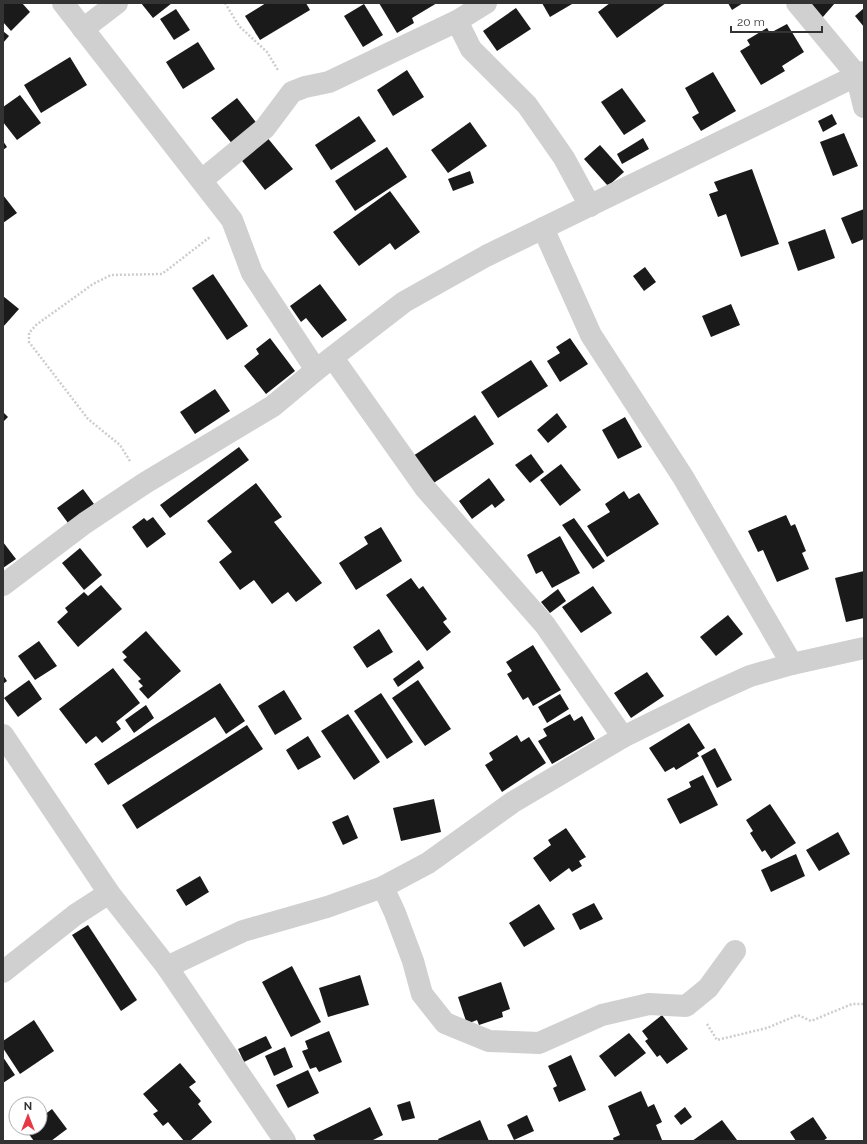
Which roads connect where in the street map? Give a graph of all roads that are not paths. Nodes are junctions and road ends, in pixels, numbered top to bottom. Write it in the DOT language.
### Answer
graph roads {
  1 [pos="63,3"];
  2 [pos="117,3"];
  3 [pos="486,3"];
  4 [pos="796,3"];
  5 [pos="457,21"];
  6 [pos="83,29"];
  7 [pos="860,73"];
  8 [pos="864,107"];
  9 [pos="202,180"];
  10 [pos="590,206"];
  11 [pos="543,228"];
  12 [pos="333,358"];
  13 [pos="316,370"];
  14 [pos="3,585"];
  15 [pos="864,648"];
  16 [pos="792,664"];
  17 [pos="3,735"];
  18 [pos="623,737"];
  19 [pos="382,887"];
  20 [pos="109,893"];
  21 [pos="735,951"];
  22 [pos="167,967"];
  23 [pos="3,972"];
  24 [pos="286,1141"];
  1 -- 6 [label="street"];
  2 -- 6 [label="street"];
  3 -- 5 [label="street"];
  4 -- 7 [label="street"];
  5 -- 9 [label="street"];
  5 -- 10 [label="street"];
  6 -- 9 [label="street"];
  7 -- 8 [label="street"];
  7 -- 10 [label="street"];
  9 -- 13 [label="street"];
  10 -- 11 [label="street"];
  11 -- 12 [label="street"];
  11 -- 16 [label="street"];
  12 -- 13 [label="street"];
  12 -- 18 [label="street"];
  13 -- 14 [label="street"];
  15 -- 16 [label="street"];
  16 -- 18 [label="street"];
  17 -- 20 [label="street"];
  18 -- 19 [label="street"];
  19 -- 21 [label="street"];
  19 -- 22 [label="street"];
  20 -- 22 [label="street"];
  20 -- 23 [label="street"];
  22 -- 24 [label="street"];
}
